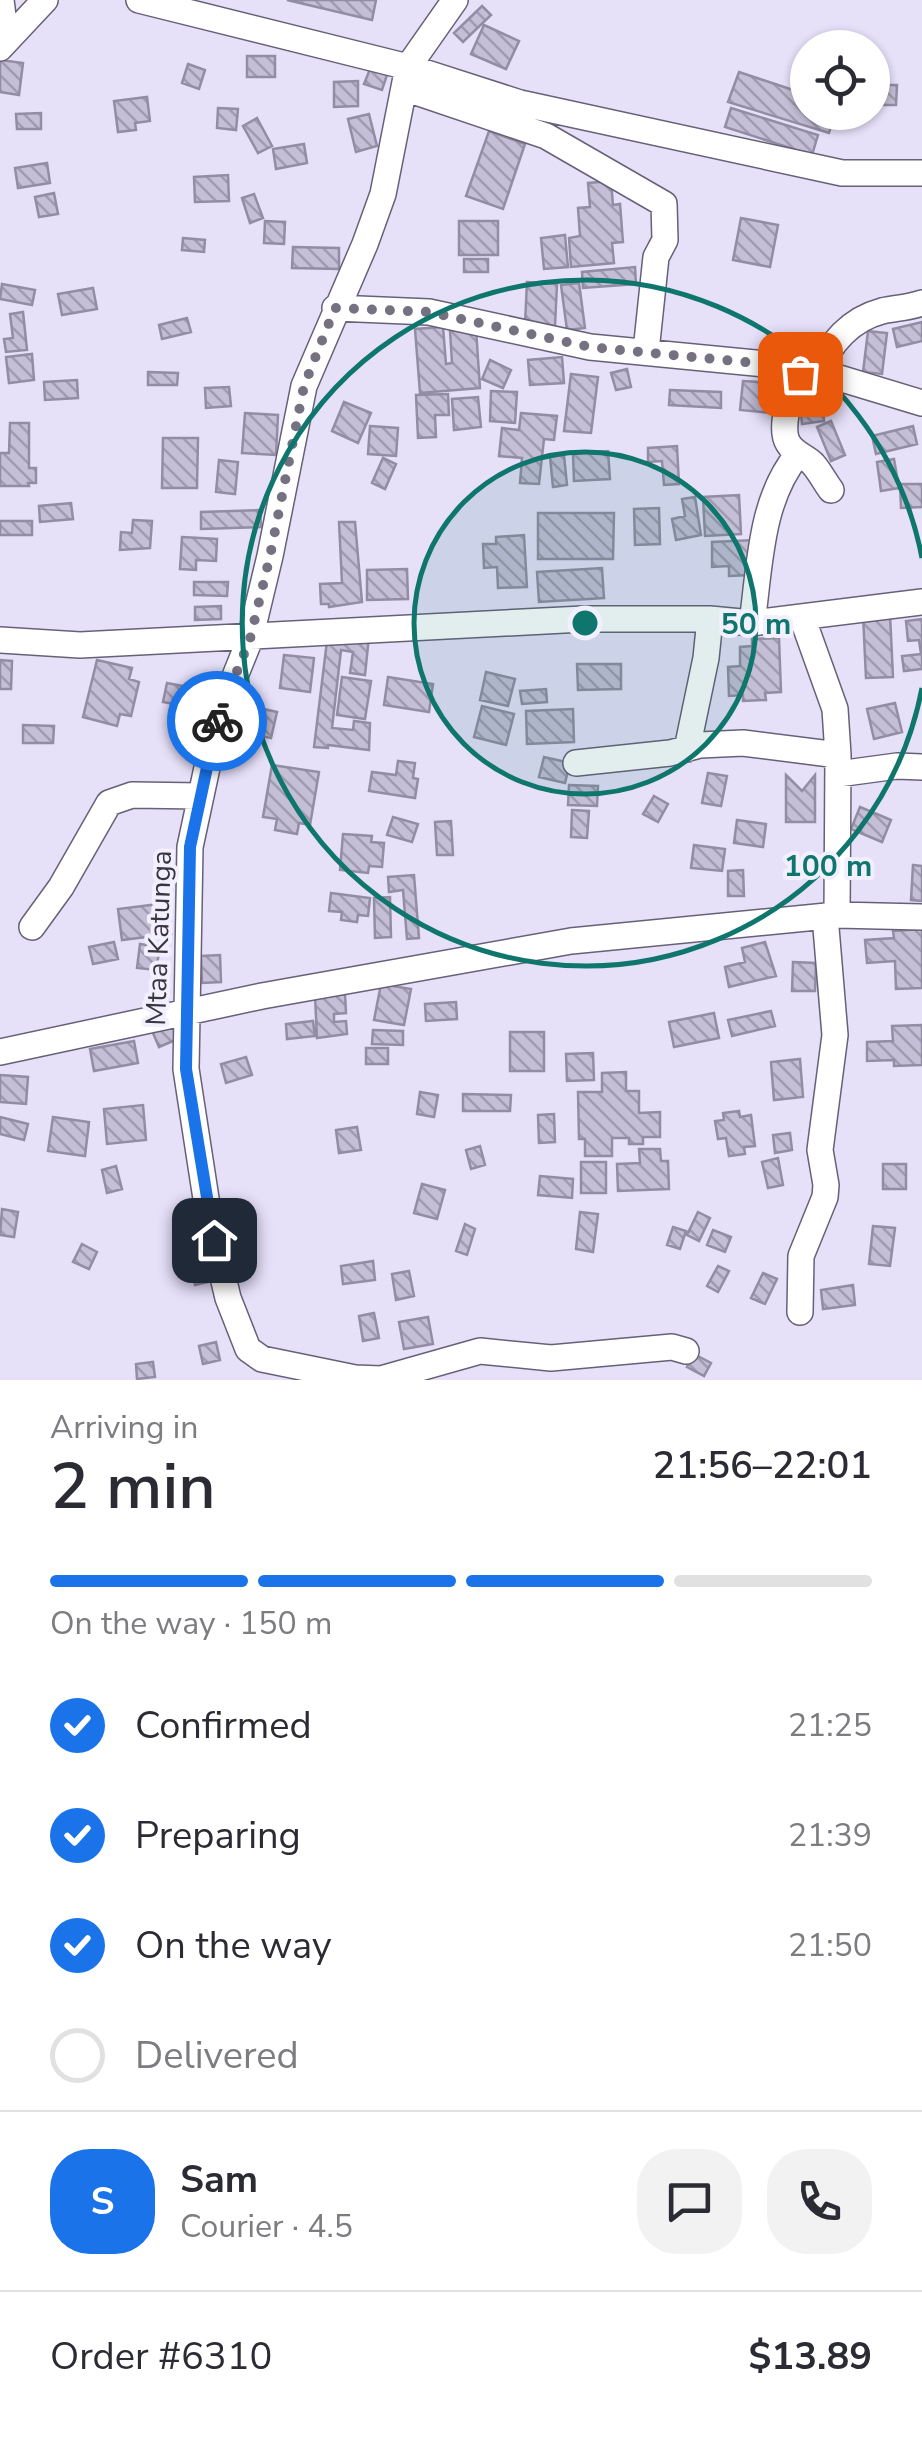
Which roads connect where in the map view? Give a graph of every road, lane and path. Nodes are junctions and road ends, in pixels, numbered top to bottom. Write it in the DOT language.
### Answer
graph roads {
  1 [pos="2,0"];
  2 [pos="44,0"];
  3 [pos="139,0"];
  4 [pos="455,0"];
  5 [pos="3,44"];
  6 [pos="406,77"];
  7 [pos="922,173"];
  8 [pos="922,303"];
  9 [pos="335,308"];
  10 [pos="646,351"];
  11 [pos="813,370"];
  12 [pos="922,403"];
  13 [pos="798,454"];
  14 [pos="831,490"];
  15 [pos="922,602"];
  16 [pos="802,617"];
  17 [pos="710,620"];
  18 [pos="752,623"];
  19 [pos="250,639"];
  20 [pos="0,640"];
  21 [pos="687,749"];
  22 [pos="576,764"];
  23 [pos="838,764"];
  24 [pos="922,767"];
  25 [pos="201,796"];
  26 [pos="831,916"];
  27 [pos="922,918"];
  28 [pos="32,927"];
  29 [pos="186,1010"];
  30 [pos="0,1052"];
  31 [pos="800,1312"];
  32 [pos="686,1352"];
  1 -- 5 [label="street"];
  2 -- 5 [label="street"];
  3 -- 6 [label="street"];
  4 -- 6 [label="street, Mtaa Katunga"];
  6 -- 7 [label="street"];
  6 -- 9 [label="street, Mtaa Katunga"];
  6 -- 10 [label="street"];
  8 -- 11 [label="street"];
  9 -- 10 [label="street"];
  9 -- 19 [label="street, Mtaa Katunga"];
  10 -- 11 [label="street"];
  11 -- 12 [label="street"];
  11 -- 13 [label="street"];
  13 -- 14 [label="street"];
  13 -- 18 [label="street"];
  15 -- 16 [label="street"];
  16 -- 18 [label="street"];
  16 -- 23 [label="street"];
  17 -- 18 [label="street"];
  17 -- 19 [label="street"];
  17 -- 21 [label="street"];
  19 -- 20 [label="street"];
  19 -- 25 [label="street, Mtaa Katunga"];
  21 -- 22 [label="street"];
  21 -- 23 [label="street"];
  23 -- 24 [label="street"];
  23 -- 26 [label="street"];
  25 -- 28 [label="street"];
  25 -- 29 [label="street, Mtaa Katunga"];
  26 -- 27 [label="street"];
  26 -- 29 [label="street"];
  26 -- 31 [label="street"];
  29 -- 30 [label="street"];
  29 -- 32 [label="street, Mtaa Katunga"];
}
